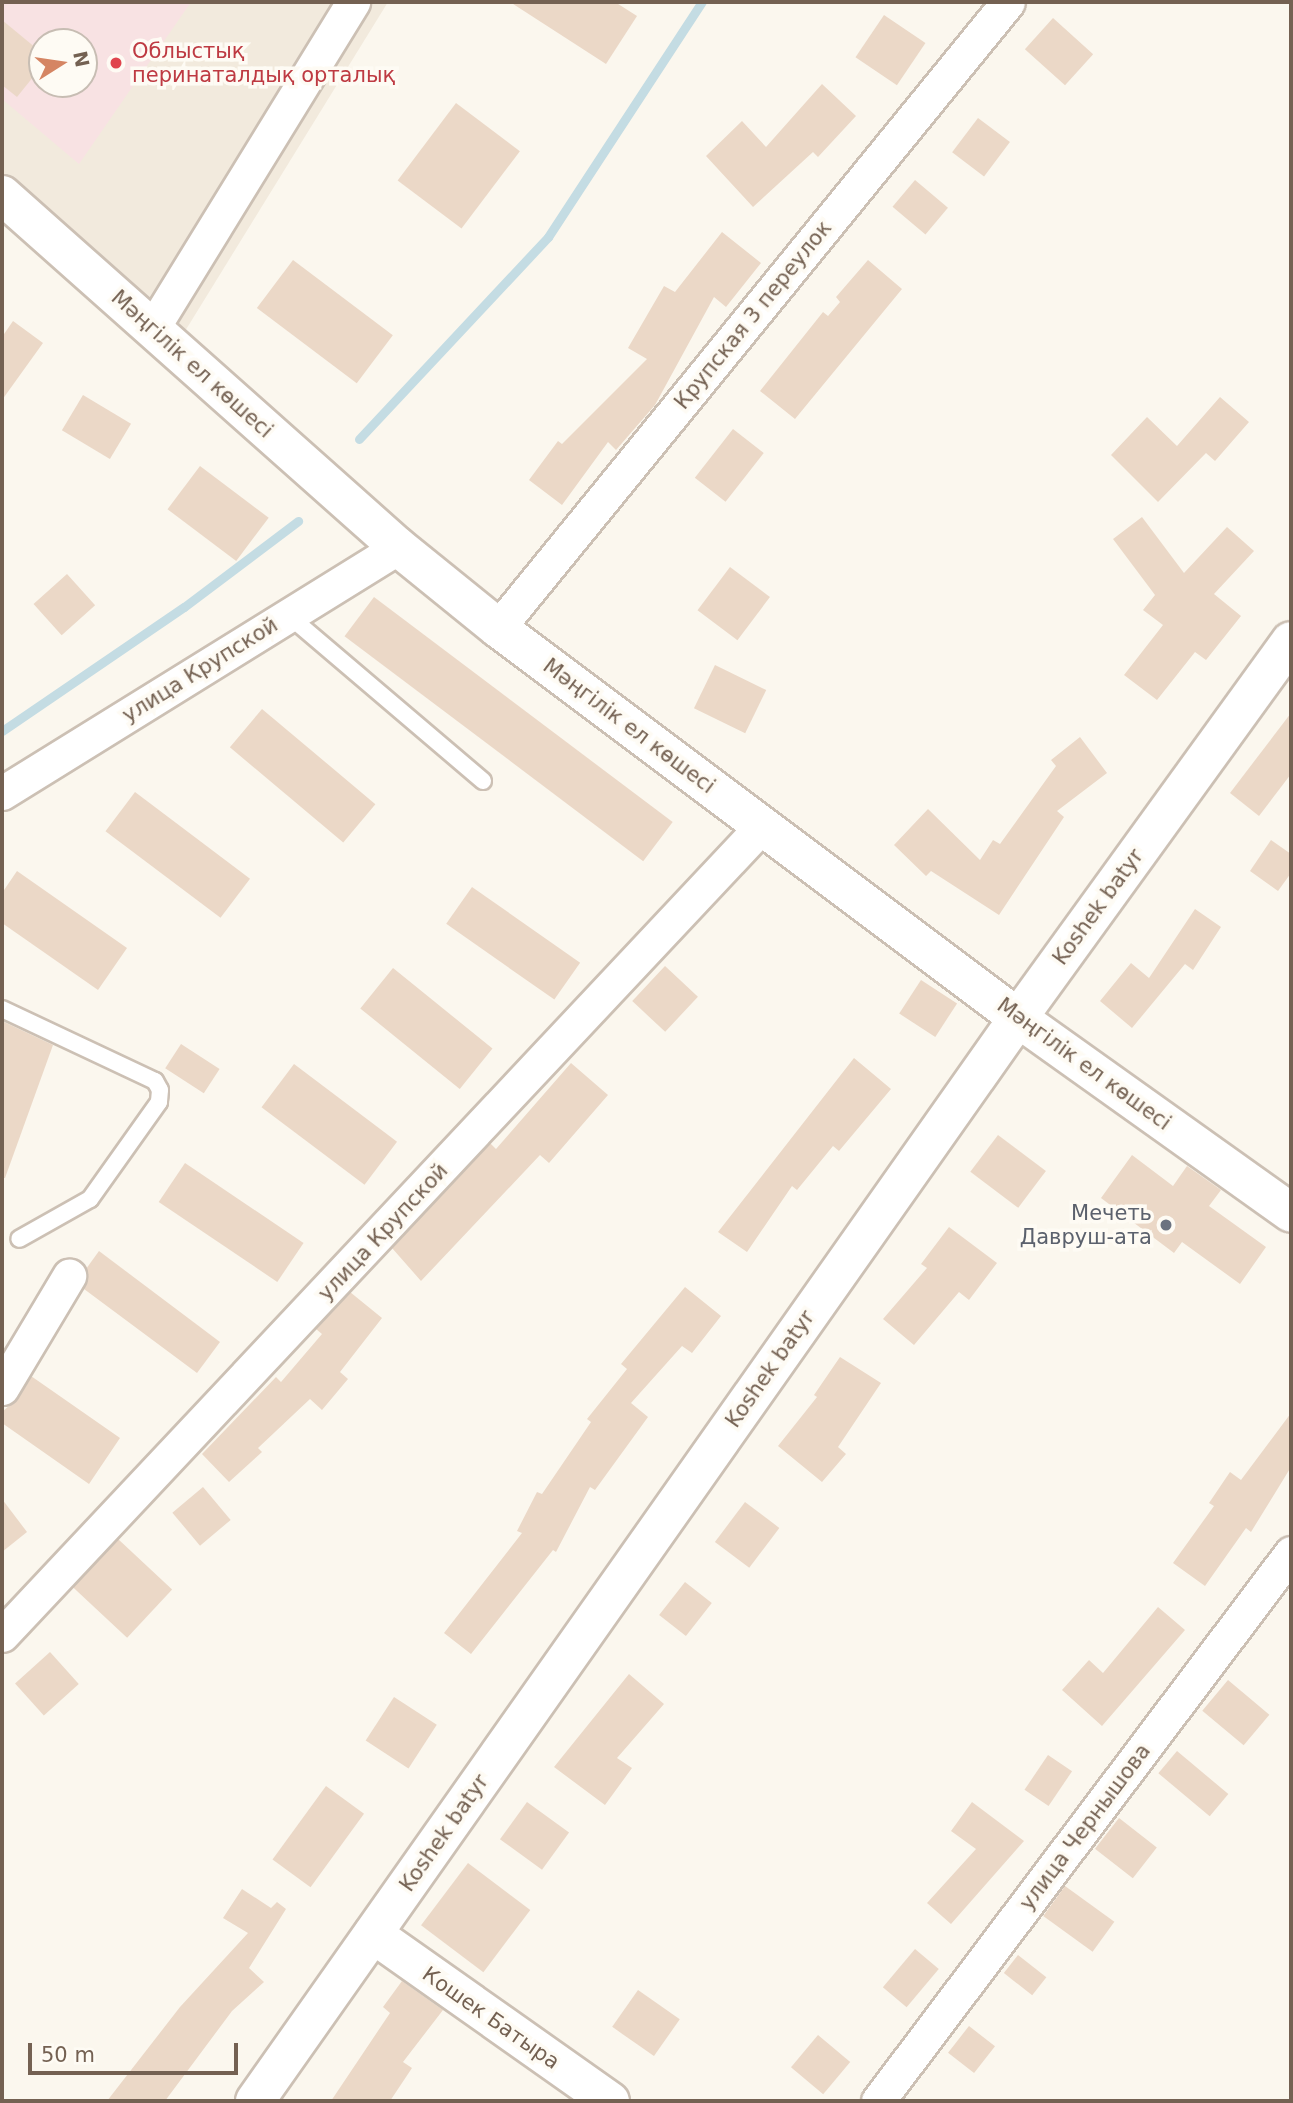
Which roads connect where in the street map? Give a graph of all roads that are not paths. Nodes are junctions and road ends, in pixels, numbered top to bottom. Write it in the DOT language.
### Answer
graph roads {
  1 [pos="353,2"];
  2 [pos="1008,2"];
  3 [pos="2,195"];
  4 [pos="152,329"];
  5 [pos="398,547"];
  6 [pos="288,615"];
  7 [pos="498,628"];
  8 [pos="1291,641"];
  9 [pos="483,781"];
  10 [pos="2,793"];
  11 [pos="762,826"];
  12 [pos="2,1009"];
  13 [pos="1018,1018"];
  14 [pos="1291,1213"];
  15 [pos="19,1239"];
  16 [pos="69,1276"];
  17 [pos="2,1388"];
  18 [pos="1291,1553"];
  19 [pos="2,1635"];
  20 [pos="373,1934"];
  21 [pos="255,2101"];
  22 [pos="610,2101"];
  23 [pos="878,2101"];
  1 -- 4 [label="street"];
  2 -- 7 [label="street, Крупская 3 переулок"];
  3 -- 4 [label="street, Мәңгілік ел көшесі"];
  4 -- 5 [label="street, Мәңгілік ел көшесі"];
  5 -- 6 [label="street, улица Крупской"];
  5 -- 7 [label="street, Мәңгілік ел көшесі"];
  6 -- 9 [label="lane"];
  6 -- 10 [label="street, улица Крупской"];
  7 -- 11 [label="street, Мәңгілік ел көшесі"];
  8 -- 13 [label="street, Koshek batyr"];
  11 -- 13 [label="street, Мәңгілік ел көшесі"];
  11 -- 19 [label="street, улица Крупской"];
  12 -- 15 [label="lane"];
  13 -- 14 [label="street, Мәңгілік ел көшесі"];
  13 -- 20 [label="street, Koshek batyr"];
  16 -- 17 [label="street"];
  18 -- 23 [label="street, улица Чернышова"];
  20 -- 21 [label="street, Koshek batyr"];
  20 -- 22 [label="street, Кошек Батыра"];
}
